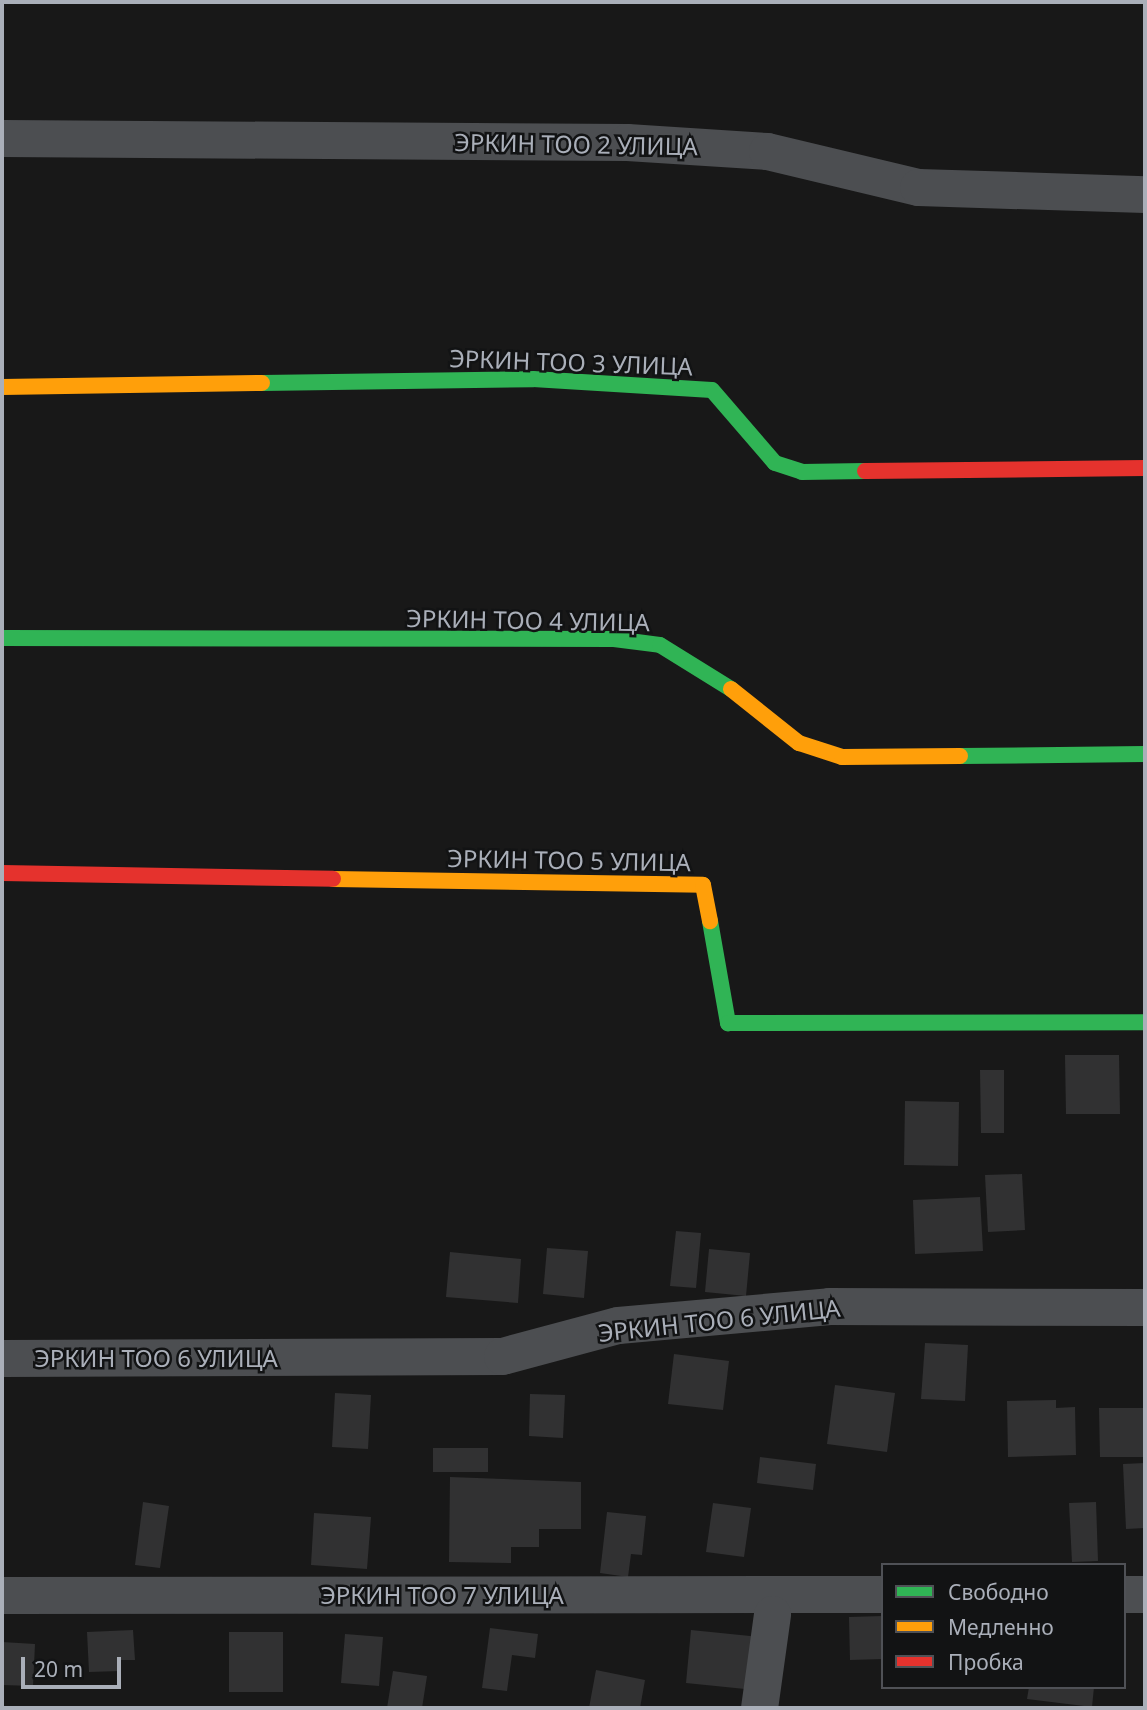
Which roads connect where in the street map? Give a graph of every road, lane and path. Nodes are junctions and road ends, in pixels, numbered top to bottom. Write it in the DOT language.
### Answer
graph roads {
  1 [pos="2,138"];
  2 [pos="1145,194"];
  3 [pos="2,387"];
  4 [pos="1145,468"];
  5 [pos="2,638"];
  6 [pos="1145,754"];
  7 [pos="2,873"];
  8 [pos="1145,1023"];
  9 [pos="1145,1307"];
  10 [pos="2,1358"];
  11 [pos="881,1594"];
  12 [pos="1126,1594"];
  13 [pos="1145,1594"];
  14 [pos="2,1595"];
  15 [pos="772,1614"];
  16 [pos="759,1708"];
  1 -- 2 [label="street, ЭРКИН ТОО 2 УЛИЦА"];
  3 -- 4 [label="street, ЭРКИН ТОО 3 УЛИЦА"];
  5 -- 6 [label="street, ЭРКИН ТОО 4 УЛИЦА"];
  7 -- 8 [label="street, ЭРКИН ТОО 5 УЛИЦА"];
  9 -- 10 [label="street, ЭРКИН ТОО 6 УЛИЦА"];
  11 -- 14 [label="street, ЭРКИН ТОО 7 УЛИЦА"];
  12 -- 13 [label="street"];
  15 -- 16 [label="street"];
}
